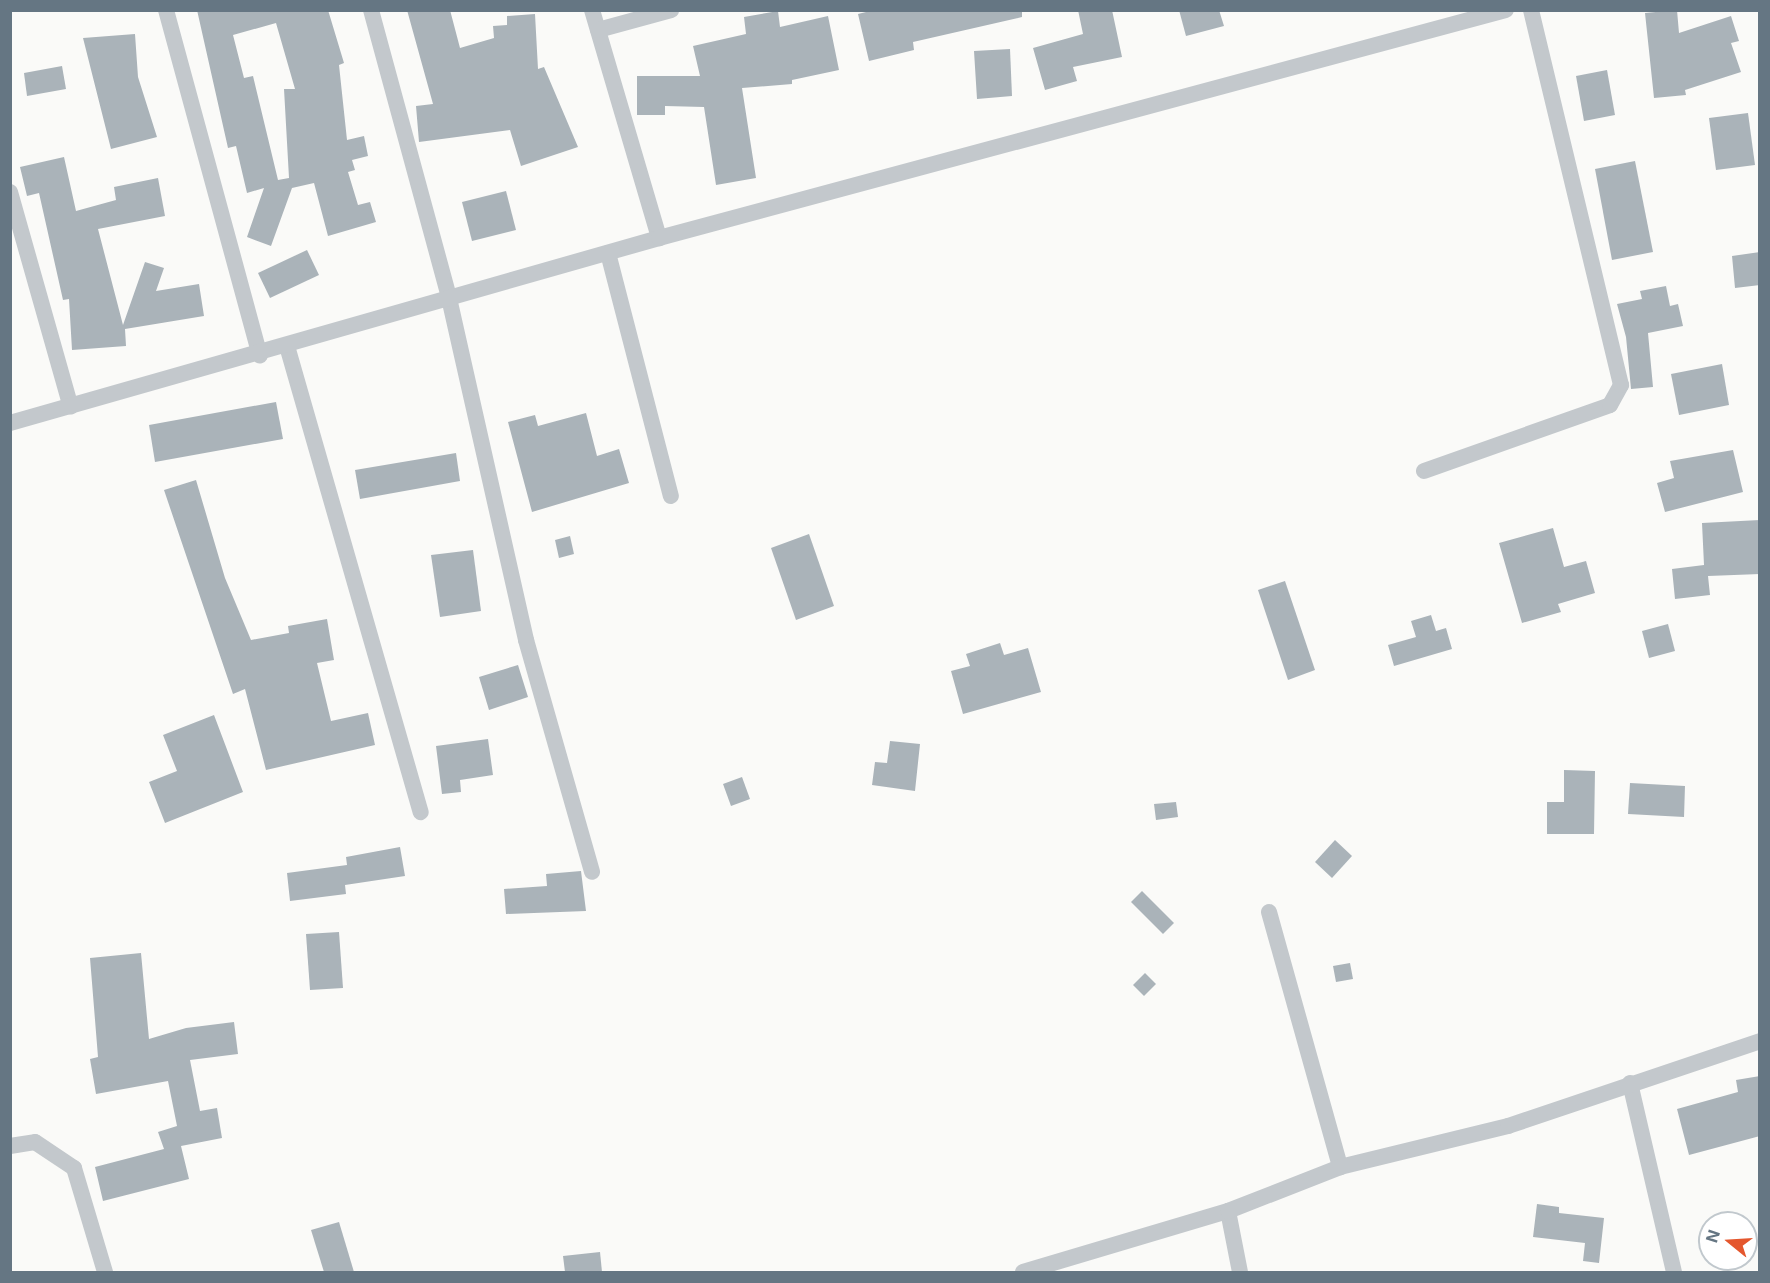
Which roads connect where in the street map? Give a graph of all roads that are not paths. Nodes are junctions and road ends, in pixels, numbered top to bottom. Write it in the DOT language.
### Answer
graph roads {
  1 [pos="166,10"];
  2 [pos="371,10"];
  3 [pos="592,10"];
  4 [pos="671,10"];
  5 [pos="1506,10"];
  6 [pos="1531,10"];
  7 [pos="1488,13"];
  8 [pos="598,30"];
  9 [pos="10,192"];
  10 [pos="659,238"];
  11 [pos="608,253"];
  12 [pos="448,298"];
  13 [pos="287,346"];
  14 [pos="260,355"];
  15 [pos="71,407"];
  16 [pos="10,423"];
  17 [pos="1424,471"];
  18 [pos="671,496"];
  19 [pos="421,812"];
  20 [pos="592,872"];
  21 [pos="1269,912"];
  22 [pos="1760,1041"];
  23 [pos="1630,1083"];
  24 [pos="10,1146"];
  25 [pos="1340,1167"];
  26 [pos="1228,1211"];
  27 [pos="105,1272"];
  28 [pos="1023,1272"];
  29 [pos="1240,1272"];
  30 [pos="1674,1272"];
  1 -- 14 [label="street"];
  2 -- 12 [label="street"];
  3 -- 8 [label="street"];
  4 -- 8 [label="street"];
  5 -- 7 [label="street"];
  6 -- 17 [label="street"];
  7 -- 10 [label="street"];
  8 -- 10 [label="street"];
  9 -- 15 [label="street"];
  10 -- 11 [label="street"];
  11 -- 12 [label="street"];
  11 -- 18 [label="street"];
  12 -- 13 [label="street"];
  12 -- 20 [label="street"];
  13 -- 14 [label="street"];
  13 -- 19 [label="street"];
  14 -- 15 [label="street"];
  15 -- 16 [label="street"];
  21 -- 25 [label="street"];
  22 -- 23 [label="street"];
  23 -- 25 [label="street"];
  23 -- 30 [label="street"];
  24 -- 27 [label="street"];
  25 -- 26 [label="street"];
  26 -- 28 [label="street"];
  26 -- 29 [label="street"];
}
